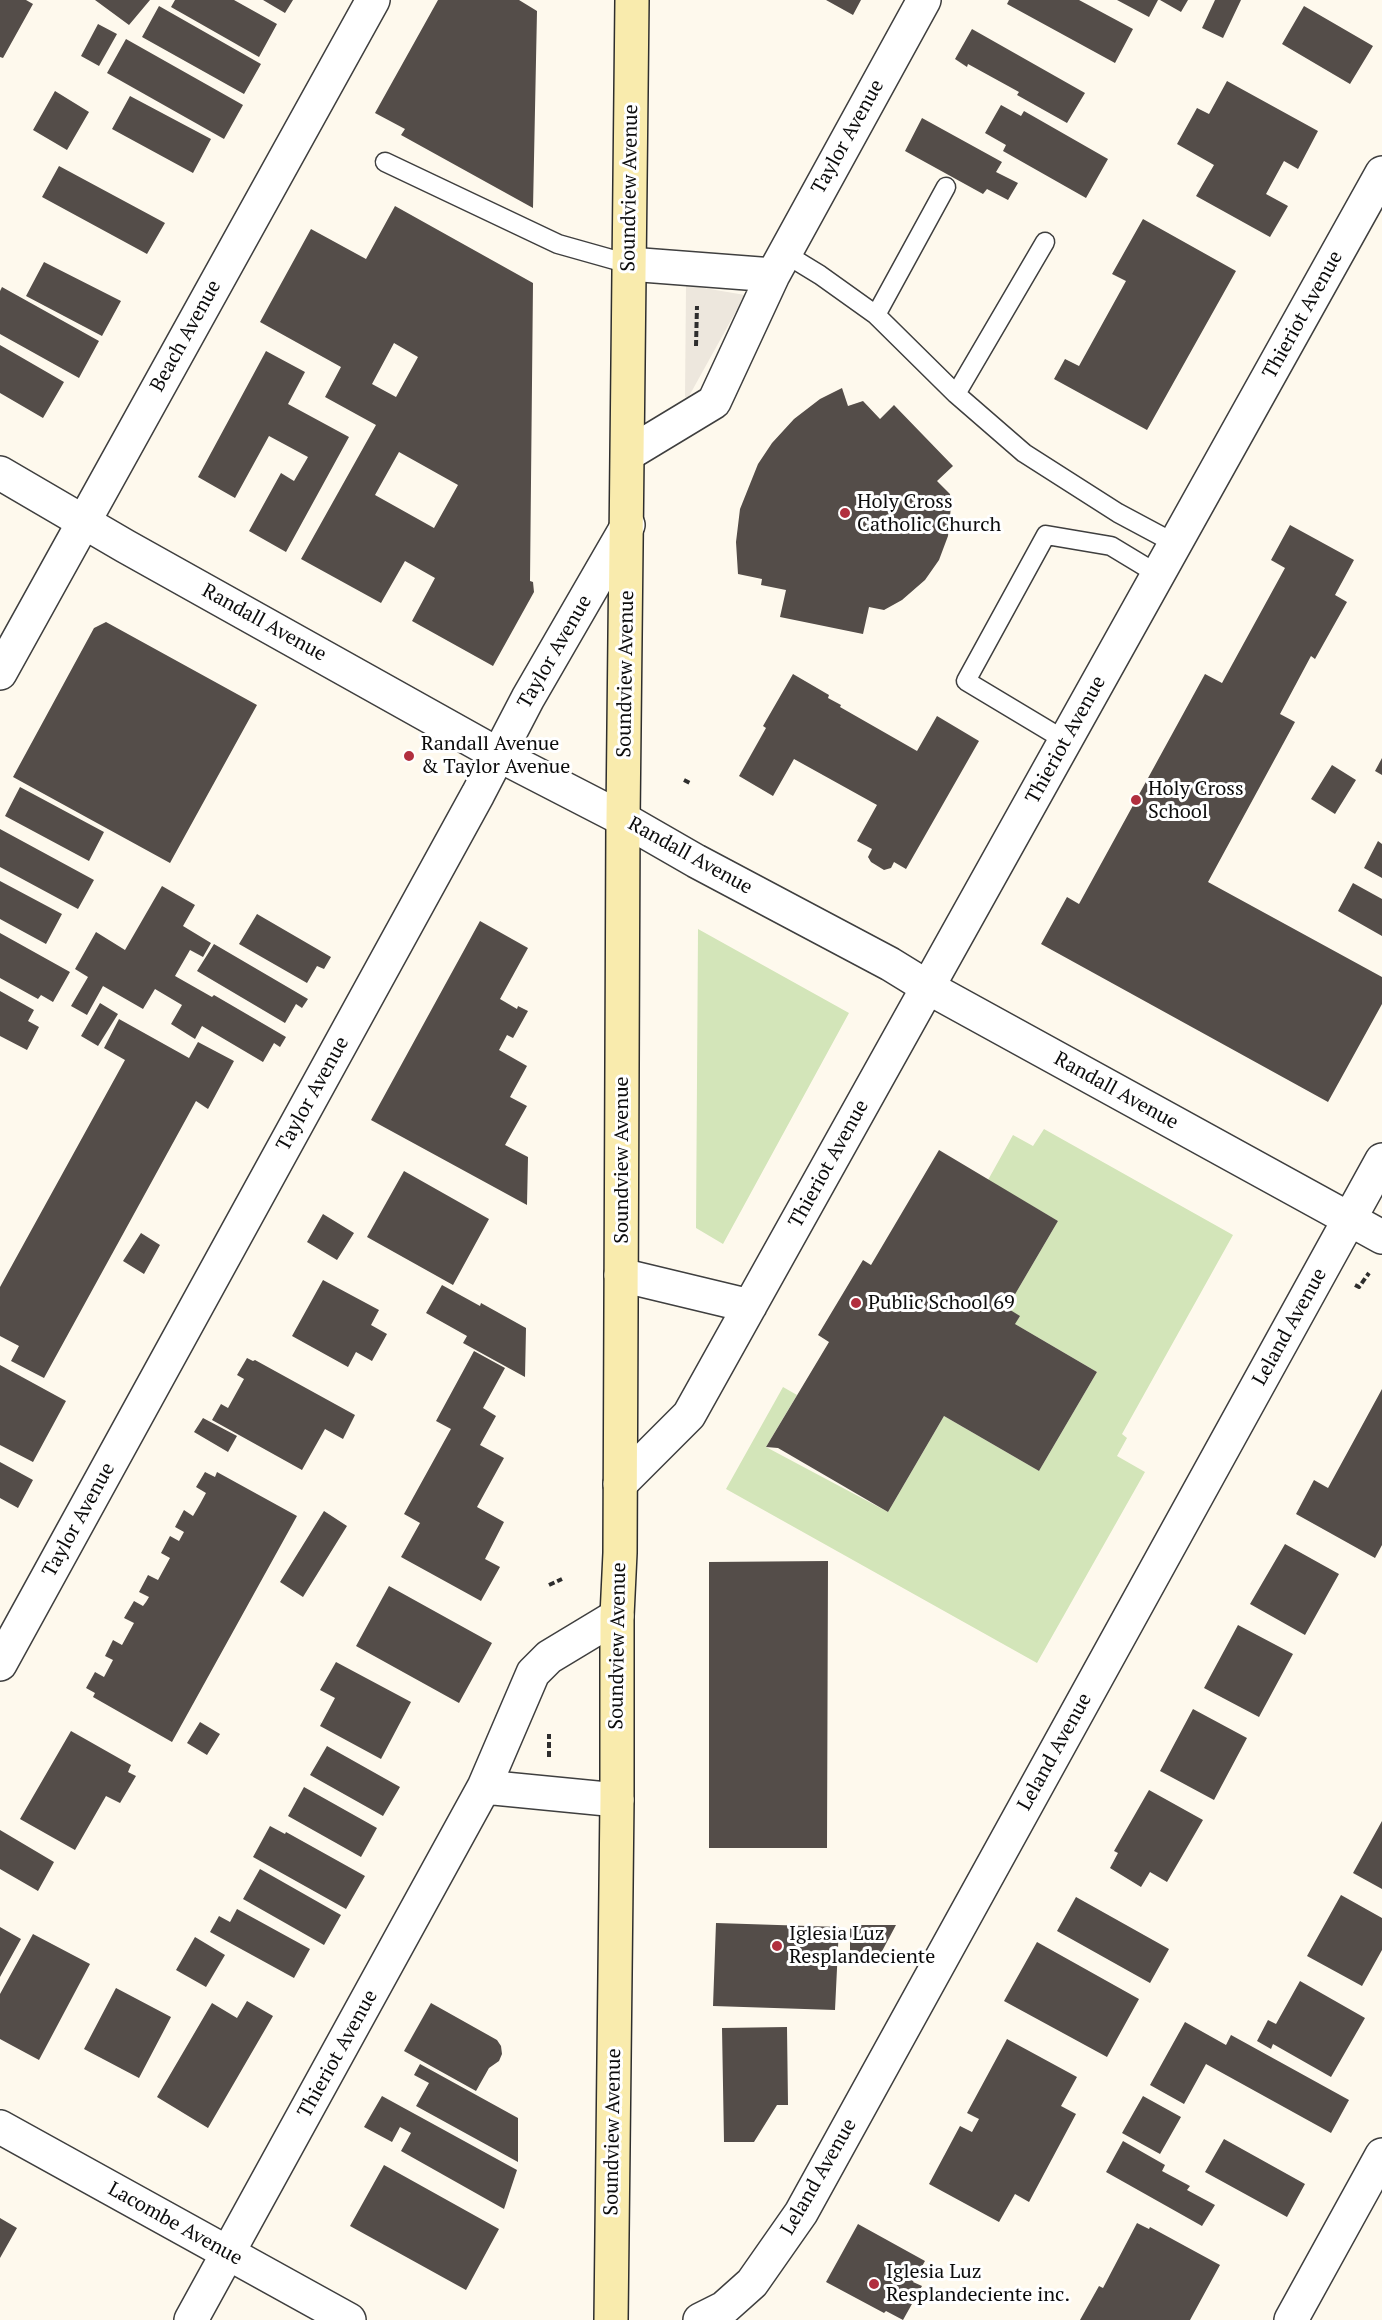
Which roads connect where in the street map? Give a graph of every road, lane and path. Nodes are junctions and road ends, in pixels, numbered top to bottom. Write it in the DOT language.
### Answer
graph roads {
  1 [pos="373,0"];
  2 [pos="632,0"];
  3 [pos="924,0"];
  4 [pos="385,162"];
  5 [pos="1382,173"];
  6 [pos="946,187"];
  7 [pos="1045,242"];
  8 [pos="629,264"];
  9 [pos="778,264"];
  10 [pos="697,298"];
  11 [pos="876,315"];
  12 [pos="696,352"];
  13 [pos="956,394"];
  14 [pos="628,454"];
  15 [pos="0,473"];
  16 [pos="84,521"];
  17 [pos="628,525"];
  18 [pos="1176,544"];
  19 [pos="1159,574"];
  20 [pos="0,673"];
  21 [pos="1066,741"];
  22 [pos="497,754"];
  23 [pos="684,780"];
  24 [pos="692,783"];
  25 [pos="623,819"];
  26 [pos="929,988"];
  27 [pos="1382,1160"];
  28 [pos="1351,1219"];
  29 [pos="1382,1237"];
  30 [pos="1370,1272"];
  31 [pos="621,1275"];
  32 [pos="1359,1287"];
  33 [pos="750,1306"];
  34 [pos="620,1484"];
  35 [pos="562,1579"];
  36 [pos="549,1585"];
  37 [pos="617,1616"];
  38 [pos="0,1664"];
  39 [pos="484,1787"];
  40 [pos="617,1800"];
  41 [pos="0,2127"];
  42 [pos="1382,2155"];
  43 [pos="228,2253"];
  44 [pos="191,2320"];
  45 [pos="350,2320"];
  46 [pos="611,2320"];
  47 [pos="700,2320"];
  48 [pos="1291,2320"];
  1 -- 16 [label="street, Beach Avenue"];
  2 -- 8 [label="main road, Soundview Avenue"];
  3 -- 9 [label="street, Taylor Avenue"];
  4 -- 8 [label="lane"];
  5 -- 18 [label="street, Thieriot Avenue"];
  6 -- 11 [label="lane"];
  7 -- 13 [label="lane"];
  8 -- 9 [label="street"];
  8 -- 14 [label="main road, Soundview Avenue"];
  9 -- 11 [label="lane"];
  9 -- 14 [label="street, Taylor Avenue"];
  10 -- 12 [label="path"];
  11 -- 13 [label="lane"];
  13 -- 18 [label="lane"];
  14 -- 17 [label="main road, Soundview Avenue"];
  15 -- 16 [label="street, Randall Avenue"];
  16 -- 20 [label="street, Beach Avenue"];
  16 -- 22 [label="street, Randall Avenue"];
  17 -- 22 [label="street, Taylor Avenue"];
  17 -- 25 [label="main road, Soundview Avenue"];
  18 -- 19 [label="street, Thieriot Avenue"];
  19 -- 21 [label="street, Thieriot Avenue"];
  19 -- 21 [label="lane"];
  21 -- 26 [label="street, Thieriot Avenue"];
  22 -- 25 [label="street, Randall Avenue"];
  22 -- 38 [label="street, Taylor Avenue"];
  23 -- 24 [label="path"];
  25 -- 26 [label="street, Randall Avenue"];
  25 -- 31 [label="main road, Soundview Avenue"];
  26 -- 28 [label="street, Randall Avenue"];
  26 -- 33 [label="street, Thieriot Avenue"];
  27 -- 28 [label="street, Leland Avenue"];
  28 -- 29 [label="street, Randall Avenue"];
  28 -- 47 [label="street, Leland Avenue"];
  30 -- 32 [label="path"];
  31 -- 33 [label="street"];
  31 -- 34 [label="main road, Soundview Avenue"];
  33 -- 34 [label="street, Thieriot Avenue"];
  34 -- 37 [label="main road, Soundview Avenue"];
  35 -- 36 [label="path"];
  37 -- 39 [label="street, Thieriot Avenue"];
  37 -- 40 [label="main road, Soundview Avenue"];
  39 -- 40 [label="street"];
  39 -- 43 [label="street, Thieriot Avenue"];
  40 -- 46 [label="main road, Soundview Avenue"];
  41 -- 43 [label="street, Lacombe Avenue"];
  42 -- 48 [label="street"];
  43 -- 44 [label="street, Thieriot Avenue"];
  43 -- 45 [label="street, Lacombe Avenue"];
}
